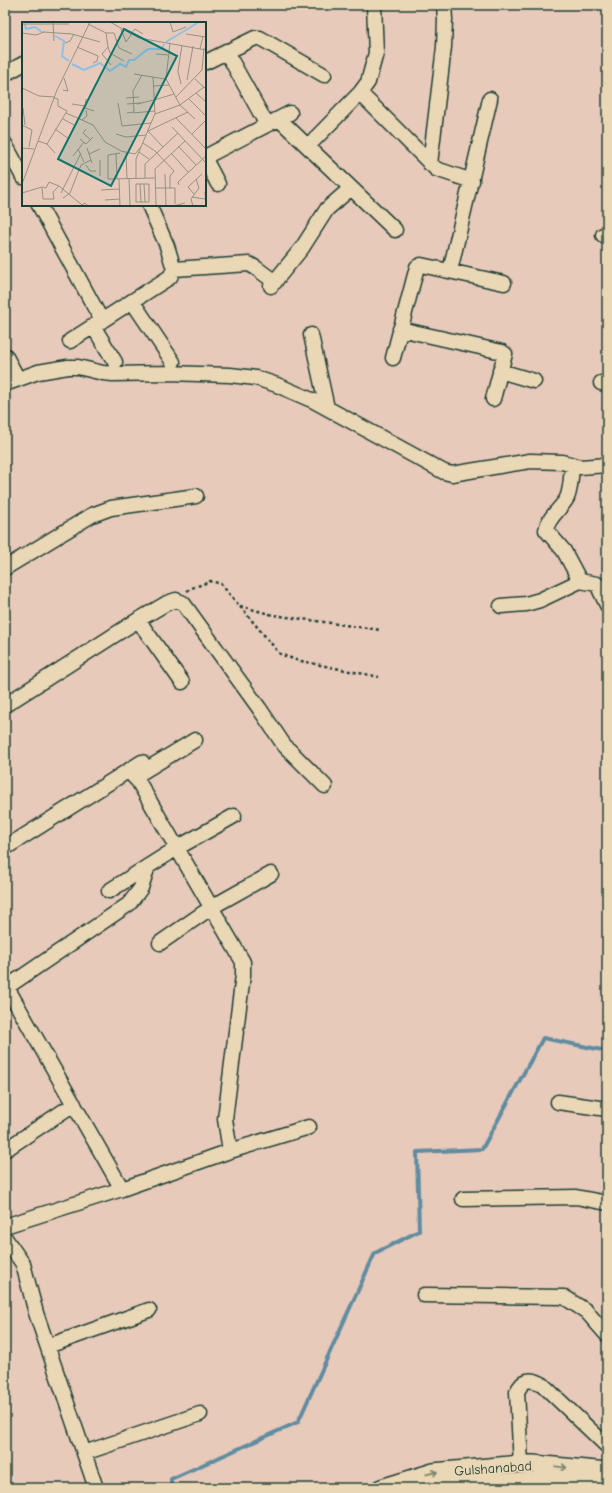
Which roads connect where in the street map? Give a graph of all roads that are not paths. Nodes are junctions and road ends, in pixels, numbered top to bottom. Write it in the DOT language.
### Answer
graph roads {
  1 [pos="374,5"];
  2 [pos="444,5"];
  3 [pos="226,51"];
  4 [pos="206,62"];
  5 [pos="22,65"];
  6 [pos="5,74"];
  7 [pos="324,75"];
  8 [pos="360,93"];
  9 [pos="490,99"];
  10 [pos="279,119"];
  11 [pos="5,144"];
  12 [pos="308,146"];
  13 [pos="206,157"];
  14 [pos="206,160"];
  15 [pos="430,164"];
  16 [pos="22,175"];
  17 [pos="472,181"];
  18 [pos="218,184"];
  19 [pos="351,188"];
  20 [pos="39,206"];
  21 [pos="149,206"];
  22 [pos="395,230"];
  23 [pos="174,269"];
  24 [pos="450,271"];
  25 [pos="504,283"];
  26 [pos="132,301"];
  27 [pos="97,323"];
  28 [pos="400,329"];
  29 [pos="311,335"];
  30 [pos="70,340"];
  31 [pos="5,355"];
  32 [pos="393,358"];
  33 [pos="115,362"];
  34 [pos="173,362"];
  35 [pos="500,371"];
  36 [pos="11,381"];
  37 [pos="534,381"];
  38 [pos="493,399"];
  39 [pos="327,408"];
  40 [pos="607,465"];
  41 [pos="572,466"];
  42 [pos="196,496"];
  43 [pos="5,568"];
  44 [pos="580,581"];
  45 [pos="607,605"];
  46 [pos="501,606"];
  47 [pos="138,620"];
  48 [pos="182,682"];
  49 [pos="5,705"];
  50 [pos="195,740"];
  51 [pos="158,752"];
  52 [pos="116,777"];
  53 [pos="134,777"];
  54 [pos="325,786"];
  55 [pos="234,816"];
  56 [pos="5,848"];
  57 [pos="177,848"];
  58 [pos="148,866"];
  59 [pos="271,874"];
  60 [pos="109,891"];
  61 [pos="212,907"];
  62 [pos="160,943"];
  63 [pos="6,986"];
  64 [pos="558,1102"];
  65 [pos="74,1104"];
  66 [pos="607,1109"];
  67 [pos="309,1128"];
  68 [pos="5,1150"];
  69 [pos="230,1151"];
  70 [pos="122,1189"];
  71 [pos="463,1199"];
  72 [pos="607,1203"];
  73 [pos="5,1226"];
  74 [pos="5,1238"];
  75 [pos="424,1295"];
  76 [pos="149,1310"];
  77 [pos="607,1335"];
  78 [pos="48,1346"];
  79 [pos="200,1414"];
  80 [pos="607,1446"];
  81 [pos="84,1453"];
  82 [pos="527,1464"];
  83 [pos="607,1472"];
  84 [pos="530,1484"];
  85 [pos="607,1486"];
  86 [pos="96,1488"];
  87 [pos="381,1488"];
  88 [pos="436,1488"];
  1 -- 8 [label="street"];
  2 -- 15 [label="street"];
  3 -- 4 [label="street"];
  3 -- 7 [label="street"];
  3 -- 10 [label="street"];
  5 -- 6 [label="street"];
  8 -- 12 [label="street"];
  8 -- 15 [label="street"];
  9 -- 17 [label="street"];
  10 -- 12 [label="street"];
  10 -- 13 [label="street"];
  11 -- 16 [label="street"];
  12 -- 19 [label="street"];
  14 -- 18 [label="street"];
  15 -- 17 [label="street"];
  17 -- 24 [label="street"];
  19 -- 22 [label="street"];
  19 -- 23 [label="street"];
  20 -- 27 [label="street"];
  21 -- 23 [label="street"];
  23 -- 26 [label="street"];
  24 -- 25 [label="street"];
  24 -- 28 [label="street"];
  26 -- 27 [label="street"];
  26 -- 34 [label="street"];
  27 -- 30 [label="street"];
  27 -- 33 [label="street"];
  28 -- 32 [label="street"];
  28 -- 35 [label="street"];
  29 -- 39 [label="street"];
  31 -- 36 [label="street"];
  35 -- 37 [label="street"];
  35 -- 38 [label="street"];
  36 -- 39 [label="street"];
  39 -- 41 [label="street"];
  40 -- 41 [label="street"];
  41 -- 44 [label="street"];
  42 -- 43 [label="street"];
  44 -- 45 [label="street"];
  44 -- 46 [label="street"];
  47 -- 48 [label="street"];
  47 -- 49 [label="street"];
  47 -- 54 [label="street"];
  50 -- 53 [label="street"];
  51 -- 52 [label="street"];
  52 -- 53 [label="street"];
  52 -- 56 [label="street"];
  53 -- 57 [label="street"];
  55 -- 57 [label="street"];
  57 -- 58 [label="street"];
  57 -- 61 [label="street"];
  58 -- 60 [label="street"];
  58 -- 63 [label="street"];
  59 -- 61 [label="street"];
  61 -- 62 [label="street"];
  61 -- 69 [label="street"];
  63 -- 65 [label="street"];
  64 -- 66 [label="street"];
  65 -- 68 [label="street"];
  65 -- 70 [label="street"];
  67 -- 69 [label="street"];
  69 -- 70 [label="street"];
  70 -- 73 [label="street"];
  71 -- 72 [label="street"];
  74 -- 78 [label="street"];
  75 -- 77 [label="street"];
  76 -- 78 [label="street"];
  78 -- 81 [label="street"];
  79 -- 81 [label="street"];
  80 -- 82 [label="street"];
  81 -- 86 [label="street"];
  82 -- 83 [label="street, Gulshanabad, one-way"];
  82 -- 84 [label="street"];
  87 -- 82 [label="street, Gulshanabad, one-way"];
  84 -- 85 [label="street, Gulshanabad"];
  84 -- 88 [label="street, Gulshanabad"];
}
